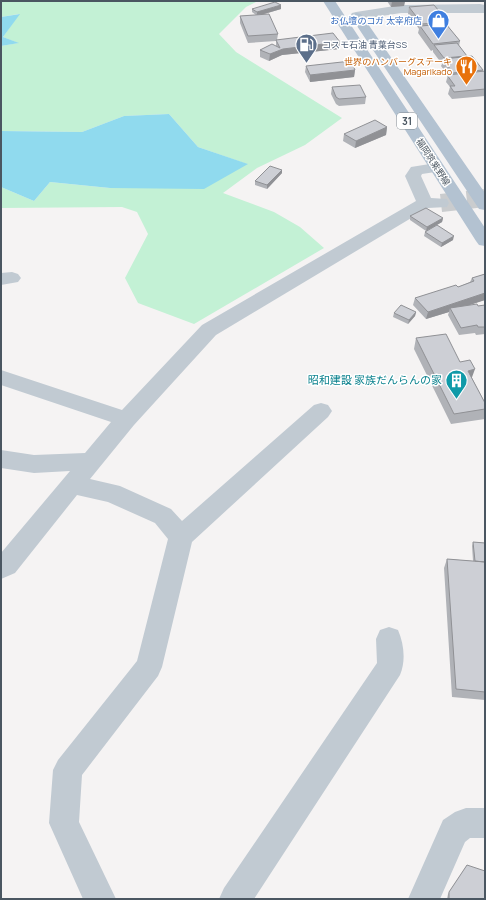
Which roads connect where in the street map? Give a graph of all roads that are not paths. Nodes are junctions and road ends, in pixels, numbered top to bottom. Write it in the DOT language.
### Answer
graph roads {
  1 [pos="329,1"];
  2 [pos="485,9"];
  3 [pos="353,11"];
  4 [pos="436,168"];
  5 [pos="485,205"];
  6 [pos="485,241"];
  7 [pos="1,377"];
  8 [pos="321,411"];
  9 [pos="126,419"];
  10 [pos="1,459"];
  11 [pos="90,462"];
  12 [pos="72,485"];
  13 [pos="181,537"];
  14 [pos="1,568"];
  15 [pos="389,639"];
  16 [pos="485,823"];
  17 [pos="100,899"];
  18 [pos="235,899"];
  19 [pos="424,899"];
  1 -- 4 [label="main road, 福岡筑紫野線 / 31"];
  2 -- 3 [label="street"];
  3 -- 5 [label="main road, 福岡筑紫野線 / 31"];
  4 -- 6 [label="main road, 福岡筑紫野線 / 31"];
  4 -- 9 [label="street"];
  7 -- 9 [label="street"];
  8 -- 13 [label="street"];
  9 -- 11 [label="street"];
  10 -- 11 [label="street"];
  11 -- 12 [label="street"];
  12 -- 13 [label="street"];
  12 -- 14 [label="street"];
  13 -- 17 [label="street"];
  15 -- 18 [label="street"];
  16 -- 19 [label="street"];
}
